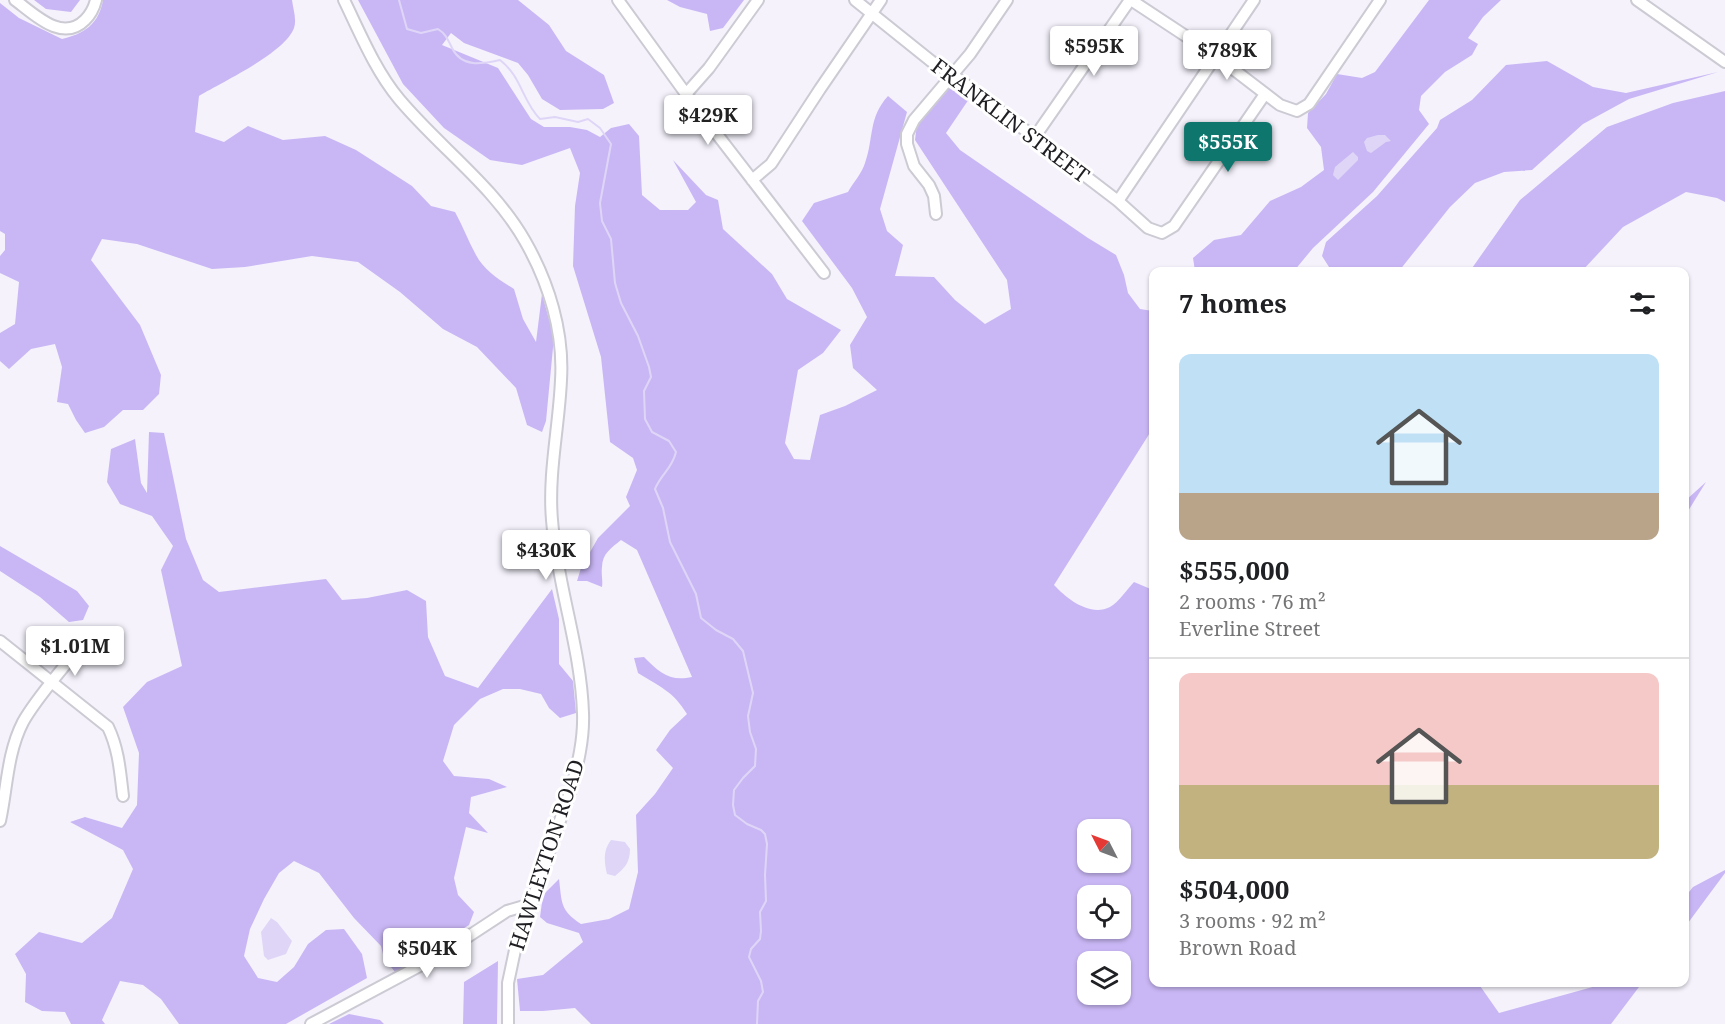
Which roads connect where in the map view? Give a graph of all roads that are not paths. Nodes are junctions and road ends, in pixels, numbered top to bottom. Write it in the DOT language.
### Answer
graph roads {
  1 [pos="15,0"];
  2 [pos="96,0"];
  3 [pos="344,0"];
  4 [pos="758,0"];
  5 [pos="855,0"];
  6 [pos="881,0"];
  7 [pos="1007,0"];
  8 [pos="1130,0"];
  9 [pos="1254,0"];
  10 [pos="1380,0"];
  11 [pos="1637,0"];
  12 [pos="622,2"];
  13 [pos="871,14"];
  14 [pos="1216,57"];
  15 [pos="1725,62"];
  16 [pos="953,75"];
  17 [pos="686,94"];
  18 [pos="1265,94"];
  19 [pos="1034,138"];
  20 [pos="752,180"];
  21 [pos="1118,201"];
  22 [pos="936,214"];
  23 [pos="824,273"];
  24 [pos="0,641"];
  25 [pos="74,655"];
  26 [pos="53,682"];
  27 [pos="3,776"];
  28 [pos="123,796"];
  29 [pos="0,821"];
  30 [pos="531,904"];
  31 [pos="311,1024"];
  32 [pos="508,1024"];
  1 -- 2 [label="street"];
  3 -- 30 [label="street, HAWLEYTON ROAD"];
  4 -- 17 [label="street"];
  5 -- 13 [label="street, FRANKLIN STREET"];
  6 -- 13 [label="street"];
  7 -- 16 [label="street"];
  8 -- 14 [label="street"];
  8 -- 19 [label="street"];
  9 -- 14 [label="street"];
  10 -- 18 [label="street"];
  11 -- 15 [label="street"];
  12 -- 17 [label="street"];
  13 -- 16 [label="street, FRANKLIN STREET"];
  13 -- 20 [label="street"];
  14 -- 18 [label="street"];
  14 -- 21 [label="street"];
  16 -- 19 [label="street, FRANKLIN STREET"];
  16 -- 22 [label="street"];
  17 -- 20 [label="street"];
  18 -- 21 [label="street, FRANKLIN STREET"];
  19 -- 21 [label="street, FRANKLIN STREET"];
  20 -- 23 [label="street"];
  24 -- 26 [label="street"];
  25 -- 26 [label="street"];
  26 -- 27 [label="street"];
  26 -- 28 [label="street"];
  27 -- 29 [label="street"];
  30 -- 31 [label="street"];
  30 -- 32 [label="street, HAWLEYTON ROAD"];
}
